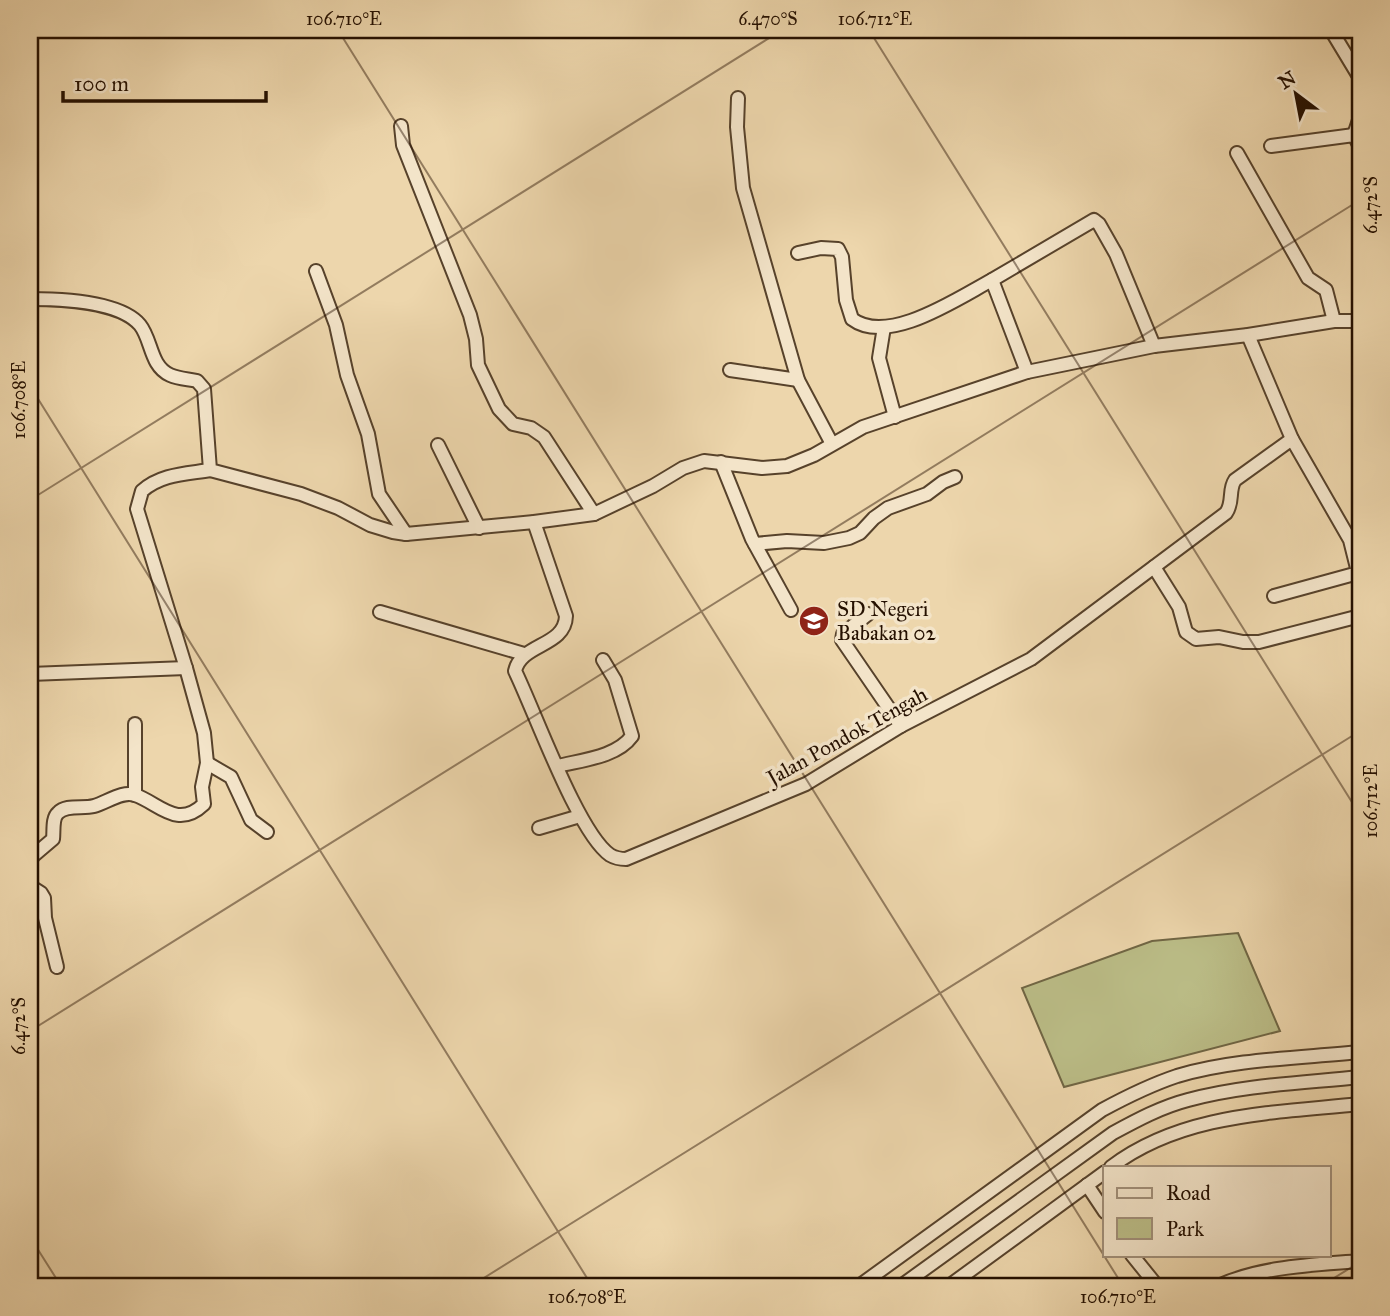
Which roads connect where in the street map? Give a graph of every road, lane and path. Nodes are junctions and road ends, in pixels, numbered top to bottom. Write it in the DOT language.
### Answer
graph roads {
  1 [pos="1331,30"];
  2 [pos="1360,78"];
  3 [pos="738,98"];
  4 [pos="1360,117"];
  5 [pos="401,126"];
  6 [pos="1357,141"];
  7 [pos="1271,146"];
  8 [pos="1237,153"];
  9 [pos="798,253"];
  10 [pos="316,271"];
  11 [pos="992,280"];
  12 [pos="30,299"];
  13 [pos="1334,321"];
  14 [pos="1360,321"];
  15 [pos="884,327"];
  16 [pos="1248,335"];
  17 [pos="1154,345"];
  18 [pos="730,370"];
  19 [pos="1027,372"];
  20 [pos="798,380"];
  21 [pos="895,417"];
  22 [pos="1292,439"];
  23 [pos="832,444"];
  24 [pos="438,445"];
  25 [pos="721,462"];
  26 [pos="210,470"];
  27 [pos="955,477"];
  28 [pos="594,514"];
  29 [pos="534,522"];
  30 [pos="479,528"];
  31 [pos="406,534"];
  32 [pos="1355,537"];
  33 [pos="755,544"];
  34 [pos="1154,567"];
  35 [pos="1359,577"];
  36 [pos="1275,596"];
  37 [pos="791,610"];
  38 [pos="380,612"];
  39 [pos="868,614"];
  40 [pos="1360,616"];
  41 [pos="524,654"];
  42 [pos="603,660"];
  43 [pos="186,668"];
  44 [pos="30,674"];
  45 [pos="135,724"];
  46 [pos="901,726"];
  47 [pos="207,762"];
  48 [pos="558,766"];
  49 [pos="135,794"];
  50 [pos="580,816"];
  51 [pos="539,828"];
  52 [pos="267,832"];
  53 [pos="30,862"];
  54 [pos="30,886"];
  55 [pos="57,968"];
  56 [pos="1360,1052"];
  57 [pos="1360,1077"];
  58 [pos="1360,1104"];
  59 [pos="1112,1166"];
  60 [pos="1103,1173"];
  61 [pos="1087,1185"];
  62 [pos="1103,1209"];
  63 [pos="1133,1256"];
  64 [pos="1360,1261"];
  65 [pos="965,1282"];
  66 [pos="859,1286"];
  67 [pos="901,1286"];
  68 [pos="949,1286"];
  69 [pos="1157,1286"];
  70 [pos="1218,1286"];
  1 -- 2 [label="street"];
  3 -- 20 [label="street"];
  4 -- 6 [label="street"];
  5 -- 28 [label="street"];
  6 -- 7 [label="street"];
  8 -- 13 [label="street"];
  9 -- 15 [label="street"];
  10 -- 31 [label="street"];
  11 -- 15 [label="street"];
  11 -- 17 [label="street"];
  11 -- 19 [label="street"];
  12 -- 26 [label="street"];
  13 -- 14 [label="street"];
  13 -- 16 [label="street"];
  15 -- 21 [label="street"];
  16 -- 17 [label="street"];
  16 -- 22 [label="street"];
  17 -- 19 [label="street"];
  18 -- 20 [label="street"];
  19 -- 21 [label="street"];
  20 -- 23 [label="street"];
  21 -- 23 [label="street"];
  22 -- 32 [label="street"];
  22 -- 34 [label="street, Jalan Pondok Tengah"];
  23 -- 25 [label="street"];
  24 -- 30 [label="street"];
  25 -- 28 [label="street"];
  25 -- 33 [label="street"];
  26 -- 31 [label="street"];
  26 -- 43 [label="street"];
  27 -- 33 [label="street"];
  28 -- 29 [label="street"];
  29 -- 30 [label="street"];
  29 -- 41 [label="street"];
  30 -- 31 [label="street"];
  32 -- 35 [label="street"];
  33 -- 37 [label="street"];
  34 -- 40 [label="street"];
  34 -- 46 [label="street, Jalan Pondok Tengah"];
  35 -- 36 [label="street"];
  38 -- 41 [label="street"];
  39 -- 46 [label="street"];
  41 -- 48 [label="street, Jalan Pondok Tengah"];
  42 -- 48 [label="street"];
  43 -- 44 [label="street"];
  43 -- 47 [label="street"];
  45 -- 49 [label="street"];
  46 -- 50 [label="street, Jalan Pondok Tengah"];
  47 -- 49 [label="street"];
  47 -- 52 [label="street"];
  48 -- 50 [label="street, Jalan Pondok Tengah"];
  49 -- 53 [label="street"];
  50 -- 51 [label="street"];
  54 -- 55 [label="street"];
  56 -- 66 [label="street"];
  57 -- 67 [label="street"];
  58 -- 59 [label="street"];
  60 -- 61 [label="street"];
  61 -- 62 [label="street"];
  61 -- 65 [label="street"];
  63 -- 69 [label="street"];
  64 -- 70 [label="street"];
  65 -- 68 [label="street"];
}
